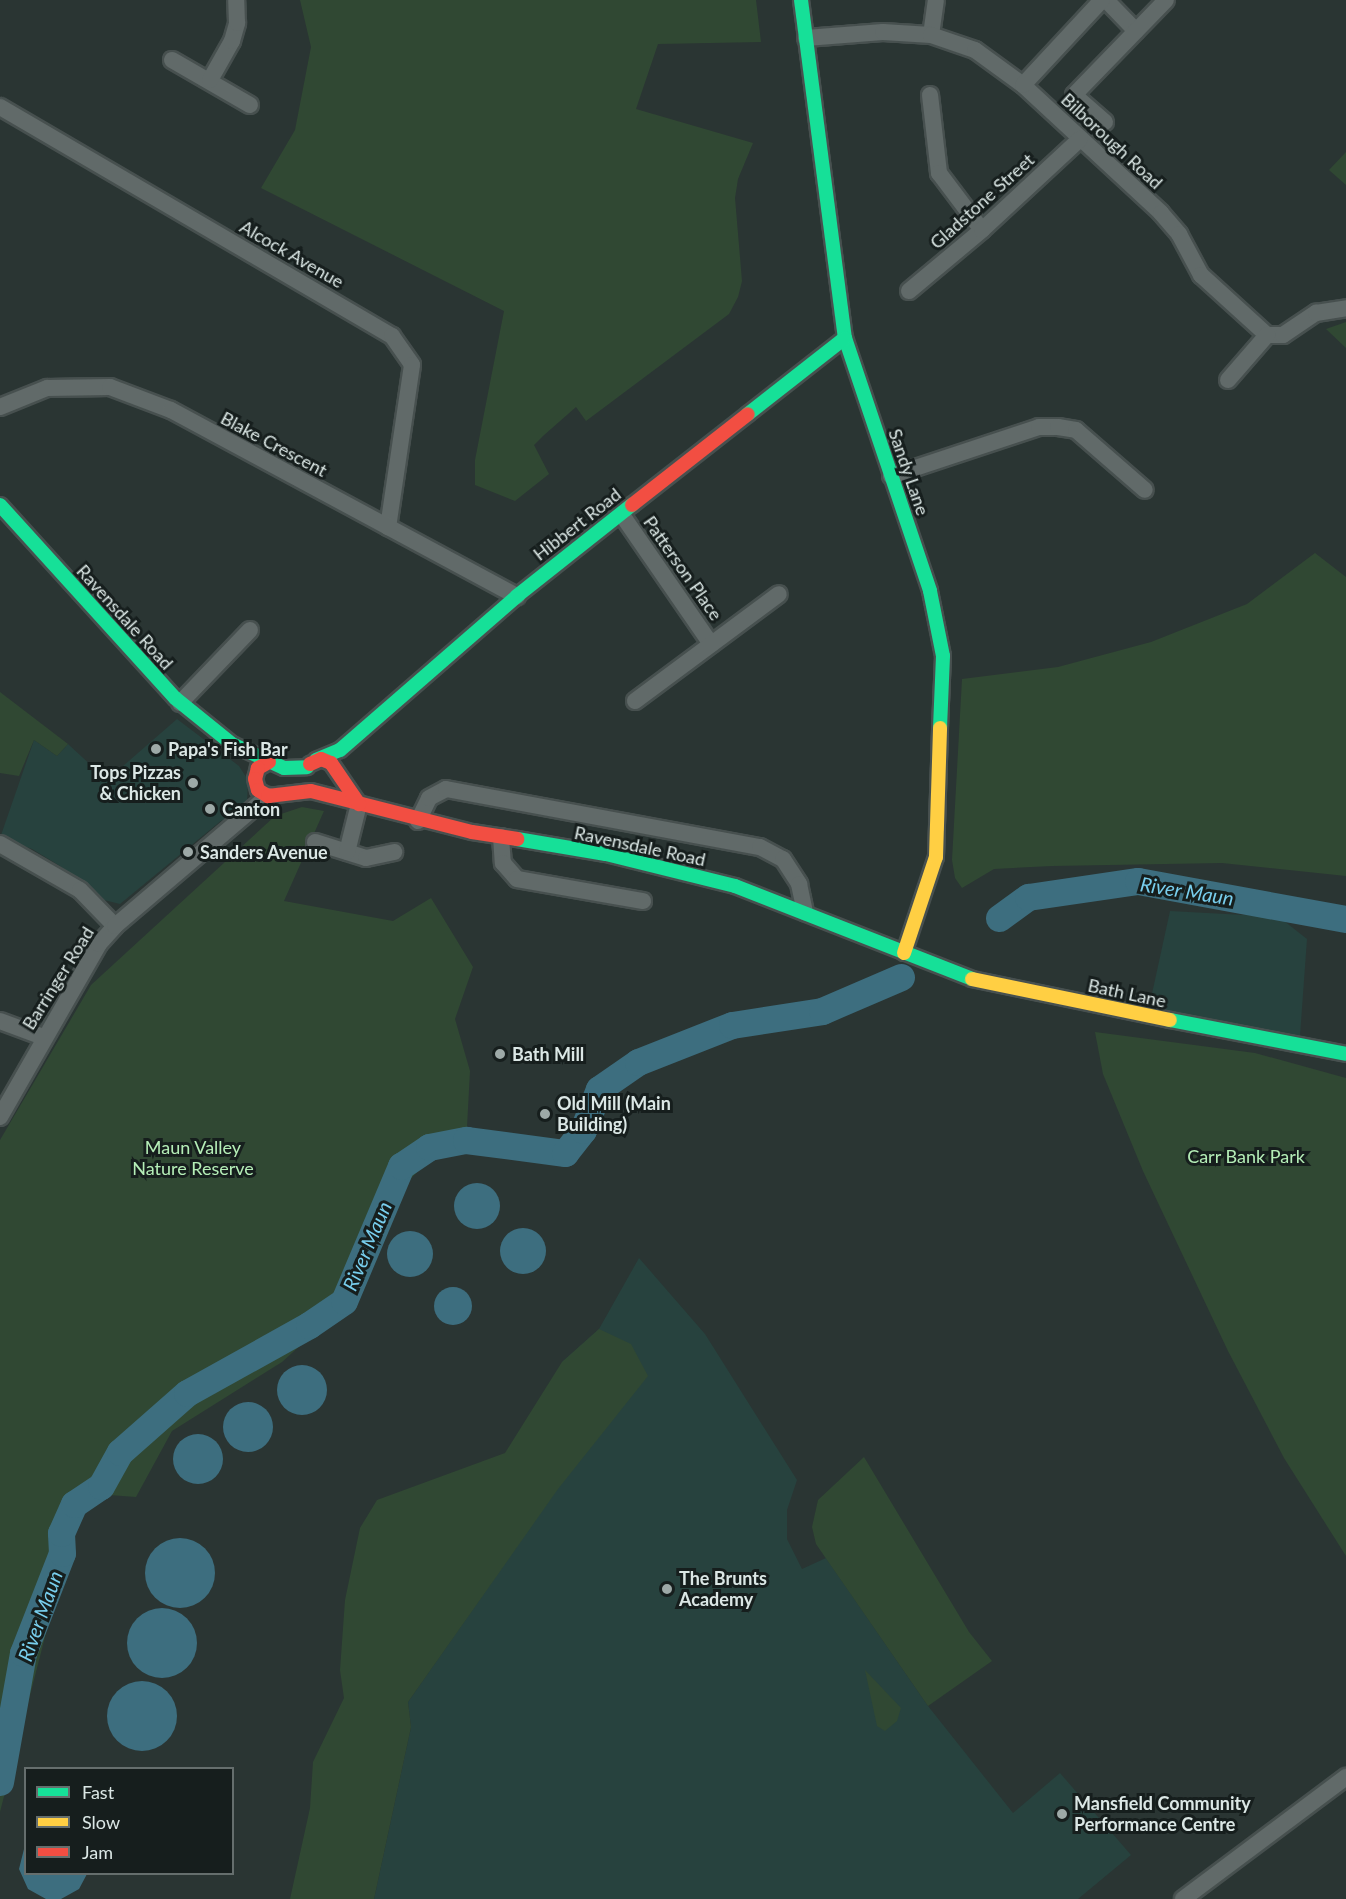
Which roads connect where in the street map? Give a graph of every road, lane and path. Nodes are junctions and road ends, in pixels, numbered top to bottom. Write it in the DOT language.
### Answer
graph roads {
  1 [pos="236,0"];
  2 [pos="801,0"];
  3 [pos="936,0"];
  4 [pos="1103,0"];
  5 [pos="1166,0"];
  6 [pos="1136,31"];
  7 [pos="931,35"];
  8 [pos="806,38"];
  9 [pos="172,60"];
  10 [pos="210,80"];
  11 [pos="1023,85"];
  12 [pos="930,95"];
  13 [pos="250,105"];
  14 [pos="0,107"];
  15 [pos="1106,122"];
  16 [pos="1080,139"];
  17 [pos="982,230"];
  18 [pos="909,291"];
  19 [pos="1346,308"];
  20 [pos="1267,335"];
  21 [pos="845,338"];
  22 [pos="1228,380"];
  23 [pos="0,407"];
  24 [pos="891,476"];
  25 [pos="1145,490"];
  26 [pos="0,505"];
  27 [pos="622,515"];
  28 [pos="388,527"];
  29 [pos="779,594"];
  30 [pos="517,596"];
  31 [pos="249,630"];
  32 [pos="711,644"];
  33 [pos="635,701"];
  34 [pos="180,703"];
  35 [pos="232,744"];
  36 [pos="340,750"];
  37 [pos="269,762"];
  38 [pos="311,763"];
  39 [pos="284,768"];
  40 [pos="337,770"];
  41 [pos="264,787"];
  42 [pos="317,792"];
  43 [pos="359,804"];
  44 [pos="418,821"];
  45 [pos="501,837"];
  46 [pos="315,842"];
  47 [pos="0,844"];
  48 [pos="347,852"];
  49 [pos="394,852"];
  50 [pos="643,901"];
  51 [pos="805,912"];
  52 [pos="115,926"];
  53 [pos="904,953"];
  54 [pos="0,1021"];
  55 [pos="43,1037"];
  56 [pos="1346,1053"];
  57 [pos="0,1117"];
  58 [pos="1346,1778"];
  59 [pos="1183,1899"];
  1 -- 10 [label="street"];
  2 -- 8 [label="main road, Sandy Lane"];
  3 -- 7 [label="street"];
  4 -- 6 [label="street"];
  4 -- 11 [label="street"];
  5 -- 6 [label="street"];
  6 -- 15 [label="street"];
  7 -- 8 [label="street, Bilborough Road"];
  7 -- 11 [label="street, Bilborough Road"];
  8 -- 21 [label="main road, Sandy Lane"];
  9 -- 10 [label="street"];
  10 -- 13 [label="street"];
  11 -- 16 [label="street, Bilborough Road"];
  12 -- 17 [label="street"];
  14 -- 28 [label="street, Alcock Avenue"];
  16 -- 17 [label="street, Gladstone Street"];
  16 -- 20 [label="street, Bilborough Road"];
  17 -- 18 [label="street, Gladstone Street"];
  19 -- 20 [label="street"];
  20 -- 22 [label="street"];
  21 -- 24 [label="main road, Sandy Lane"];
  21 -- 27 [label="main road, Hibbert Road"];
  23 -- 28 [label="street, Blake Crescent"];
  24 -- 25 [label="street"];
  24 -- 53 [label="main road, Sandy Lane"];
  26 -- 34 [label="main road, Ravensdale Road"];
  27 -- 30 [label="main road, Hibbert Road"];
  27 -- 32 [label="street, Patterson Place"];
  28 -- 30 [label="street, Blake Crescent"];
  29 -- 32 [label="street, Patterson Place"];
  30 -- 36 [label="main road, Hibbert Road"];
  31 -- 34 [label="street"];
  32 -- 33 [label="street, Patterson Place"];
  34 -- 35 [label="main road, Ravensdale Road"];
  35 -- 37 [label="main road, Ravensdale Road"];
  35 -- 41 [label="main road, Ravensdale Road"];
  36 -- 38 [label="main road, Hibbert Road"];
  36 -- 40 [label="street"];
  37 -- 39 [label="main road, Ravensdale Road"];
  37 -- 41 [label="main road"];
  38 -- 39 [label="main road, Ravensdale Road"];
  38 -- 40 [label="main road, Ravensdale Road"];
  38 -- 42 [label="main road"];
  39 -- 41 [label="main road"];
  40 -- 42 [label="main road"];
  40 -- 43 [label="main road"];
  41 -- 42 [label="main road, Ravensdale Road"];
  41 -- 52 [label="street, Barringer Road"];
  42 -- 43 [label="main road, Ravensdale Road"];
  43 -- 44 [label="main road, Ravensdale Road"];
  43 -- 48 [label="street"];
  44 -- 45 [label="main road, Ravensdale Road"];
  44 -- 51 [label="street"];
  45 -- 50 [label="street"];
  45 -- 51 [label="main road, Ravensdale Road"];
  46 -- 48 [label="street"];
  47 -- 52 [label="street"];
  48 -- 49 [label="street"];
  51 -- 53 [label="main road, Ravensdale Road"];
  52 -- 55 [label="street, Barringer Road"];
  53 -- 56 [label="main road, Bath Lane"];
  54 -- 55 [label="street"];
  55 -- 57 [label="street, Barringer Road"];
  58 -- 59 [label="street"];
}
